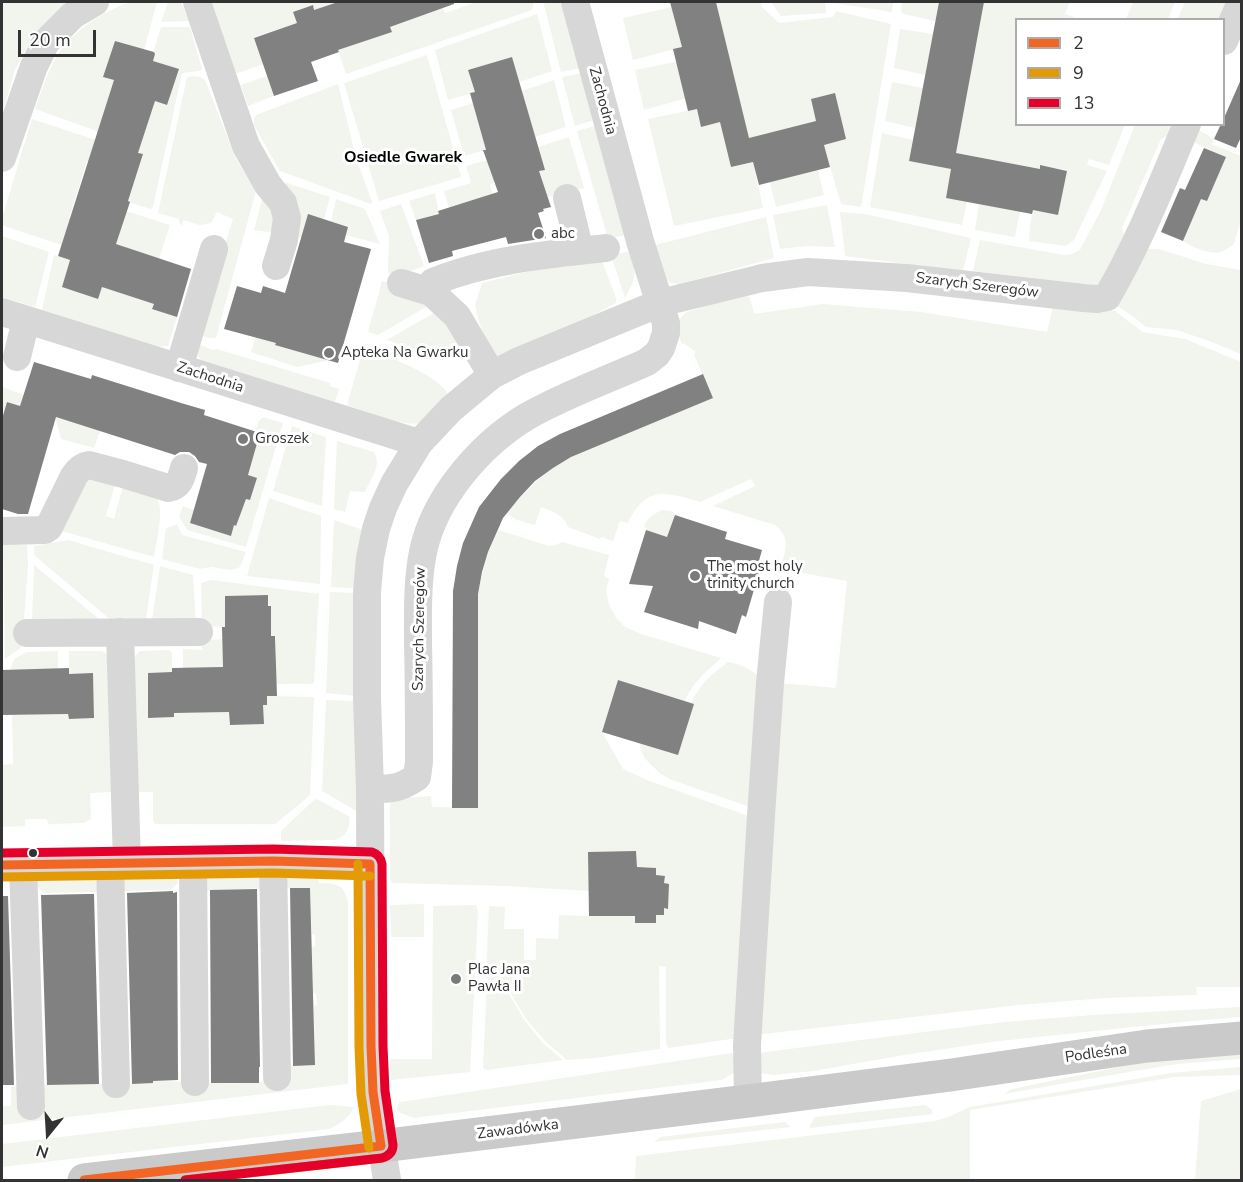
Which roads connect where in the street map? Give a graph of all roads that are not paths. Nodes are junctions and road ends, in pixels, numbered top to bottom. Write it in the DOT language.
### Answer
graph roads {
  1 [pos="95,2"];
  2 [pos="197,2"];
  3 [pos="575,2"];
  4 [pos="1241,2"];
  5 [pos="1225,39"];
  6 [pos="1187,126"];
  7 [pos="4,143"];
  8 [pos="564,216"];
  9 [pos="214,249"];
  10 [pos="276,266"];
  11 [pos="401,283"];
  12 [pos="431,292"];
  13 [pos="660,303"];
  14 [pos="14,316"];
  15 [pos="17,357"];
  16 [pos="178,368"];
  17 [pos="492,375"];
  18 [pos="419,443"];
  19 [pos="184,468"];
  20 [pos="2,531"];
  21 [pos="778,602"];
  22 [pos="120,632"];
  23 [pos="199,632"];
  24 [pos="27,633"];
  25 [pos="370,789"];
  26 [pos="273,861"];
  27 [pos="193,862"];
  28 [pos="118,863"];
  29 [pos="370,864"];
  30 [pos="12,865"];
  31 [pos="1242,1038"];
  32 [pos="951,1075"];
  33 [pos="278,1077"];
  34 [pos="195,1082"];
  35 [pos="116,1084"];
  36 [pos="748,1101"];
  37 [pos="31,1106"];
  38 [pos="381,1146"];
  39 [pos="84,1180"];
  40 [pos="387,1180"];
  1 -- 7 [label="street"];
  2 -- 10 [label="street"];
  3 -- 13 [label="street, Zachodnia"];
  4 -- 5 [label="street"];
  6 -- 13 [label="street, Szarych Szeregów"];
  8 -- 12 [label="street"];
  9 -- 16 [label="street"];
  11 -- 12 [label="street"];
  12 -- 17 [label="street"];
  13 -- 17 [label="street, Szarych Szeregów"];
  13 -- 25 [label="street, Szarych Szeregów"];
  14 -- 15 [label="street"];
  14 -- 16 [label="street, Zachodnia"];
  16 -- 18 [label="street, Zachodnia"];
  17 -- 18 [label="street, Szarych Szeregów"];
  18 -- 25 [label="street, Szarych Szeregów"];
  19 -- 20 [label="street"];
  21 -- 36 [label="street"];
  22 -- 23 [label="street"];
  22 -- 24 [label="street"];
  22 -- 28 [label="street"];
  25 -- 29 [label="street, Szarych Szeregów"];
  26 -- 27 [label="street"];
  26 -- 29 [label="street"];
  26 -- 33 [label="street"];
  27 -- 28 [label="street"];
  27 -- 34 [label="street"];
  28 -- 30 [label="street"];
  28 -- 35 [label="street"];
  29 -- 38 [label="street, Szarych Szeregów"];
  30 -- 37 [label="street"];
  31 -- 32 [label="main road, Podleśna"];
  32 -- 36 [label="main road, Zawadówka"];
  36 -- 38 [label="main road, Zawadówka"];
  38 -- 39 [label="main road, Zawadówka"];
  38 -- 40 [label="street, Szarych Szeregów"];
}
